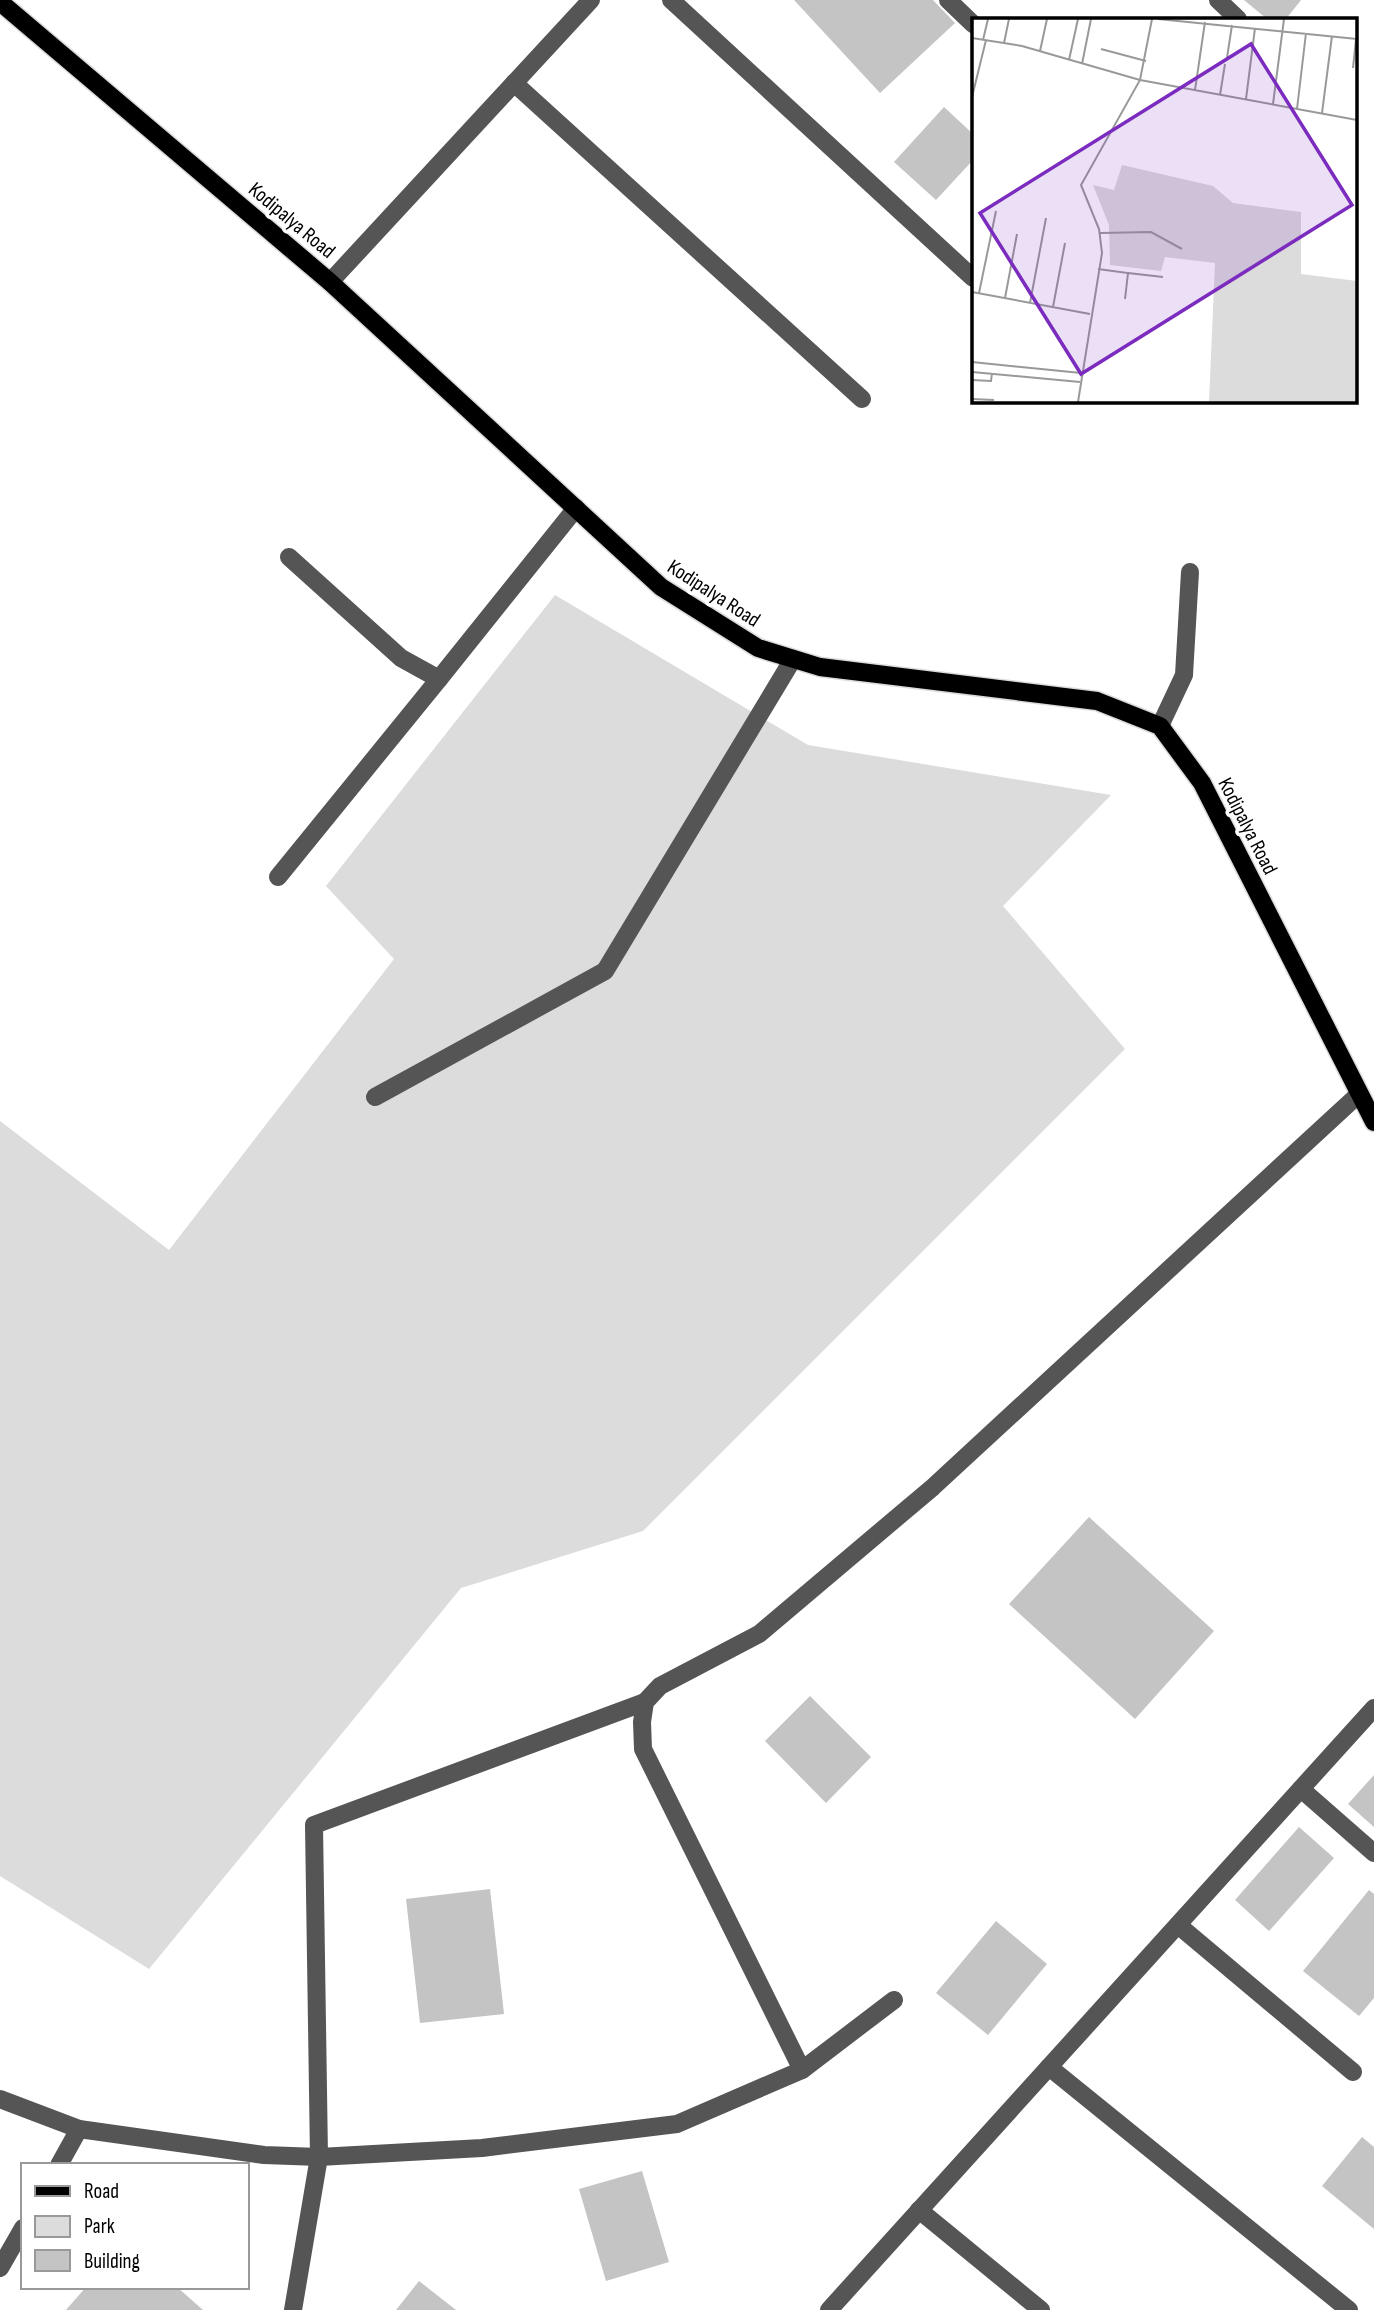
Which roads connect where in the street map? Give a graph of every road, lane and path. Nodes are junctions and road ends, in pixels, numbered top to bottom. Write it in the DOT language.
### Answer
graph roads {
  1 [pos="591,0"];
  2 [pos="671,0"];
  3 [pos="948,0"];
  4 [pos="1218,0"];
  5 [pos="6,3"];
  6 [pos="1237,18"];
  7 [pos="972,23"];
  8 [pos="514,83"];
  9 [pos="972,277"];
  10 [pos="330,282"];
  11 [pos="862,399"];
  12 [pos="576,508"];
  13 [pos="289,557"];
  14 [pos="1190,572"];
  15 [pos="793,659"];
  16 [pos="439,679"];
  17 [pos="1160,726"];
  18 [pos="278,877"];
  19 [pos="1359,1094"];
  20 [pos="375,1097"];
  21 [pos="1374,1122"];
  22 [pos="645,1702"];
  23 [pos="1374,1709"];
  24 [pos="1301,1789"];
  25 [pos="1374,1853"];
  26 [pos="1178,1925"];
  27 [pos="894,2000"];
  28 [pos="1049,2067"];
  29 [pos="802,2070"];
  30 [pos="1353,2072"];
  31 [pos="0,2099"];
  32 [pos="79,2129"];
  33 [pos="318,2157"];
  34 [pos="59,2163"];
  35 [pos="919,2210"];
  36 [pos="21,2231"];
  37 [pos="0,2267"];
  38 [pos="293,2310"];
  39 [pos="829,2310"];
  40 [pos="1041,2310"];
  41 [pos="1349,2310"];
  1 -- 8 [label="street"];
  2 -- 9 [label="street"];
  3 -- 7 [label="street"];
  4 -- 6 [label="street"];
  5 -- 10 [label="main road, Kodipalya Road"];
  8 -- 10 [label="street"];
  8 -- 11 [label="street"];
  10 -- 12 [label="main road, Kodipalya Road"];
  12 -- 15 [label="main road, Kodipalya Road"];
  12 -- 16 [label="street"];
  13 -- 16 [label="street"];
  14 -- 17 [label="street"];
  15 -- 17 [label="main road, Kodipalya Road"];
  15 -- 20 [label="street"];
  16 -- 18 [label="street"];
  17 -- 19 [label="main road, Kodipalya Road"];
  19 -- 21 [label="main road, Kodipalya Road"];
  19 -- 22 [label="street"];
  22 -- 29 [label="street"];
  22 -- 33 [label="street"];
  23 -- 24 [label="street"];
  24 -- 25 [label="street"];
  24 -- 26 [label="street"];
  26 -- 28 [label="street"];
  26 -- 30 [label="street"];
  27 -- 29 [label="street"];
  28 -- 35 [label="street"];
  28 -- 41 [label="street"];
  29 -- 33 [label="street"];
  31 -- 32 [label="street"];
  32 -- 33 [label="street"];
  32 -- 34 [label="street"];
  33 -- 38 [label="street"];
  35 -- 39 [label="street"];
  35 -- 40 [label="street"];
  36 -- 37 [label="street"];
}
